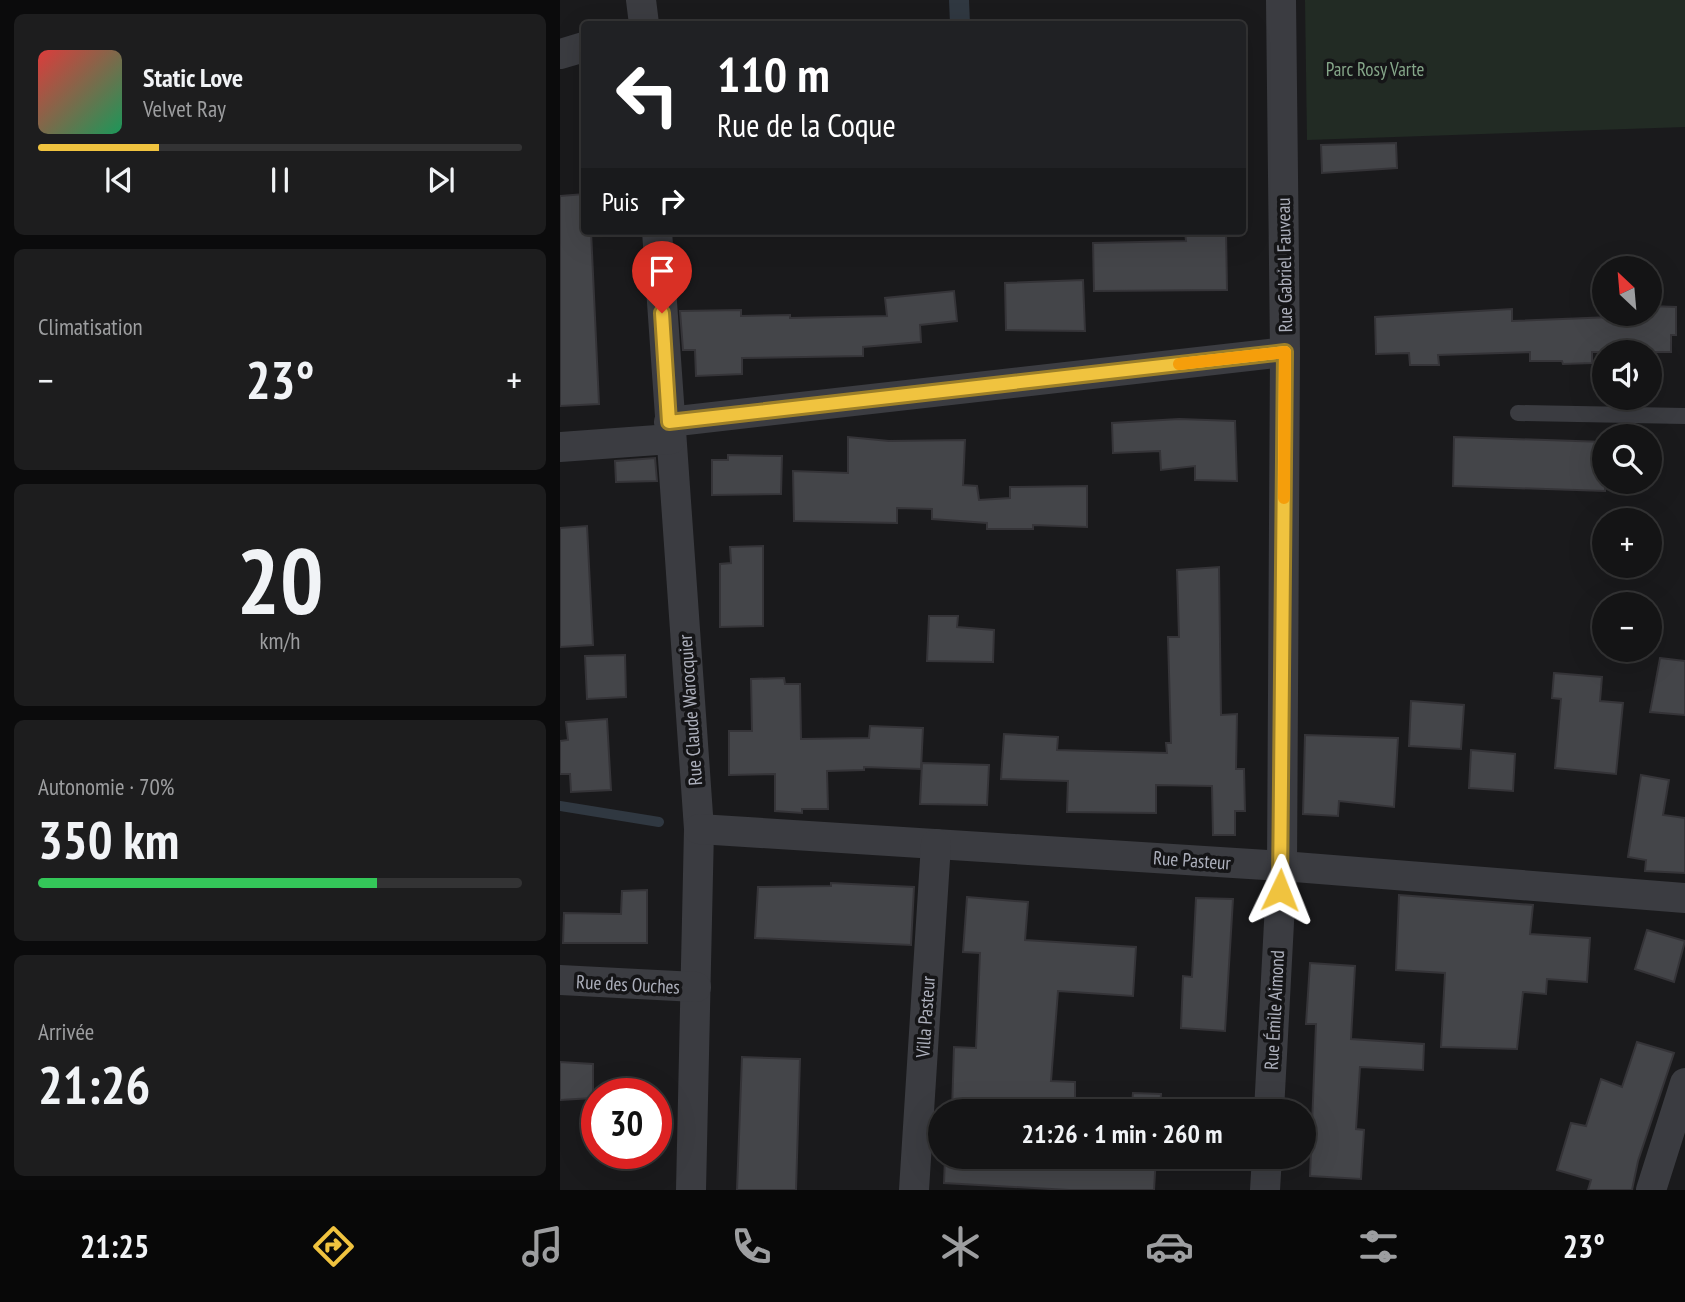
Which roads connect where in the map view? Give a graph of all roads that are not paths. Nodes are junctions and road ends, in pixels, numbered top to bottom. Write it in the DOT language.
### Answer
graph roads {
  1 [pos="641,0"];
  2 [pos="1281,0"];
  3 [pos="644,21"];
  4 [pos="581,48"];
  5 [pos="560,54"];
  6 [pos="657,235"];
  7 [pos="1285,352"];
  8 [pos="1518,413"];
  9 [pos="1685,416"];
  10 [pos="670,430"];
  11 [pos="560,447"];
  12 [pos="699,829"];
  13 [pos="936,844"];
  14 [pos="1282,866"];
  15 [pos="1685,898"];
  16 [pos="560,981"];
  17 [pos="696,987"];
  18 [pos="1685,1083"];
  19 [pos="1270,1099"];
  20 [pos="1266,1169"];
  21 [pos="691,1190"];
  22 [pos="914,1190"];
  23 [pos="1265,1190"];
  24 [pos="1651,1190"];
  1 -- 3 [label="street"];
  2 -- 7 [label="street, Rue Gabriel Fauveau"];
  4 -- 5 [label="street"];
  6 -- 10 [label="street, Rue Claude Warocquier"];
  7 -- 10 [label="street"];
  7 -- 14 [label="street, Rue Gabriel Fauveau"];
  8 -- 9 [label="lane"];
  10 -- 11 [label="street"];
  10 -- 12 [label="street, Rue Claude Warocquier"];
  12 -- 13 [label="street, Rue Pasteur"];
  12 -- 17 [label="street, Rue Claude Warocquier"];
  13 -- 14 [label="street, Rue Pasteur"];
  13 -- 22 [label="street, Villa Pasteur"];
  14 -- 15 [label="street, Rue Pasteur"];
  14 -- 19 [label="street, Rue Émile Aimond"];
  16 -- 17 [label="street, Rue des Ouches"];
  17 -- 21 [label="street, Rue Claude Warocquier"];
  18 -- 24 [label="street"];
  20 -- 23 [label="street"];
}
